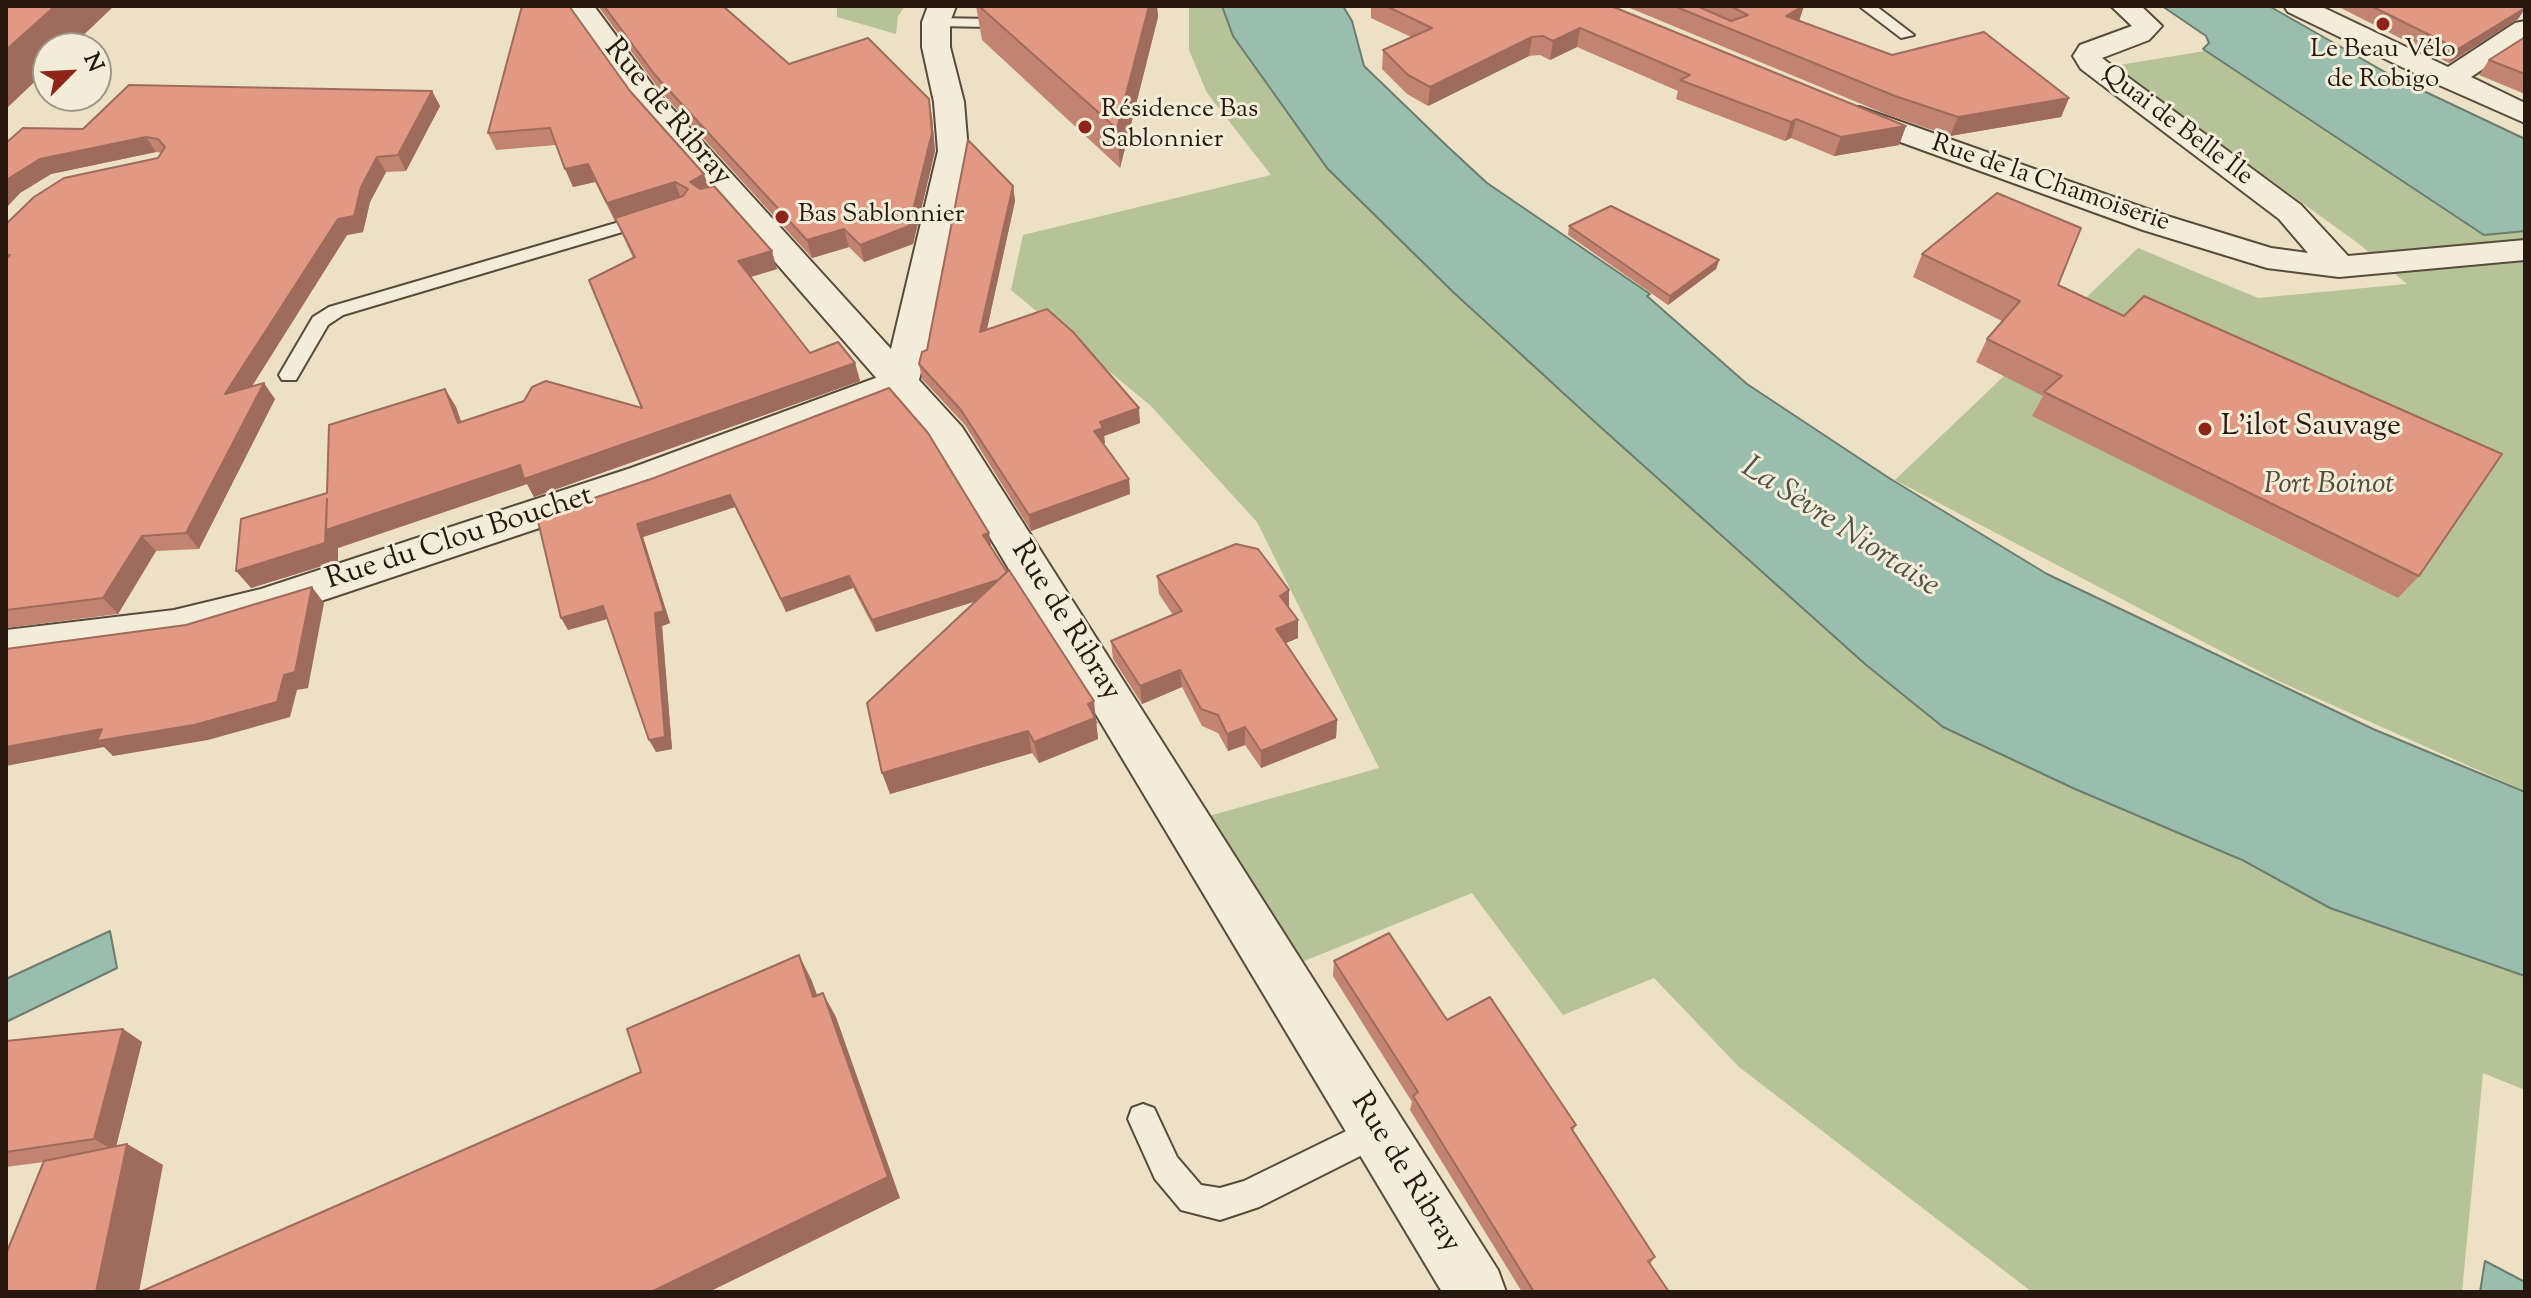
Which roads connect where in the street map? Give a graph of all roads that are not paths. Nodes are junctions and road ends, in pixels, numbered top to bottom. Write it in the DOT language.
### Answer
graph roads {
  1 [pos="580,6"];
  2 [pos="1062,6"];
  3 [pos="1070,6"];
  4 [pos="1086,6"];
  5 [pos="1866,6"];
  6 [pos="2125,6"];
  7 [pos="2298,6"];
  8 [pos="939,14"];
  9 [pos="2525,29"];
  10 [pos="1906,35"];
  11 [pos="2449,79"];
  12 [pos="1821,101"];
  13 [pos="2525,114"];
  14 [pos="667,212"];
  15 [pos="2525,250"];
  16 [pos="2339,267"];
  17 [pos="289,375"];
  18 [pos="900,381"];
  19 [pos="6,647"];
  20 [pos="1143,1119"];
  21 [pos="1377,1131"];
  22 [pos="1476,1292"];
  1 -- 18 [label="street, Rue de Ribray"];
  2 -- 8 [label="lane"];
  3 -- 4 [label="lane"];
  5 -- 10 [label="lane"];
  6 -- 16 [label="street, Quai de Belle Île"];
  7 -- 11 [label="street"];
  8 -- 18 [label="street"];
  9 -- 11 [label="street"];
  11 -- 13 [label="street"];
  12 -- 16 [label="street, Rue de la Chamoiserie"];
  14 -- 17 [label="lane"];
  15 -- 16 [label="street, Rue de la Chamoiserie"];
  18 -- 19 [label="street, Rue du Clou Bouchet"];
  18 -- 21 [label="street, Rue de Ribray"];
  20 -- 21 [label="lane"];
  21 -- 22 [label="street, Rue de Ribray"];
}
